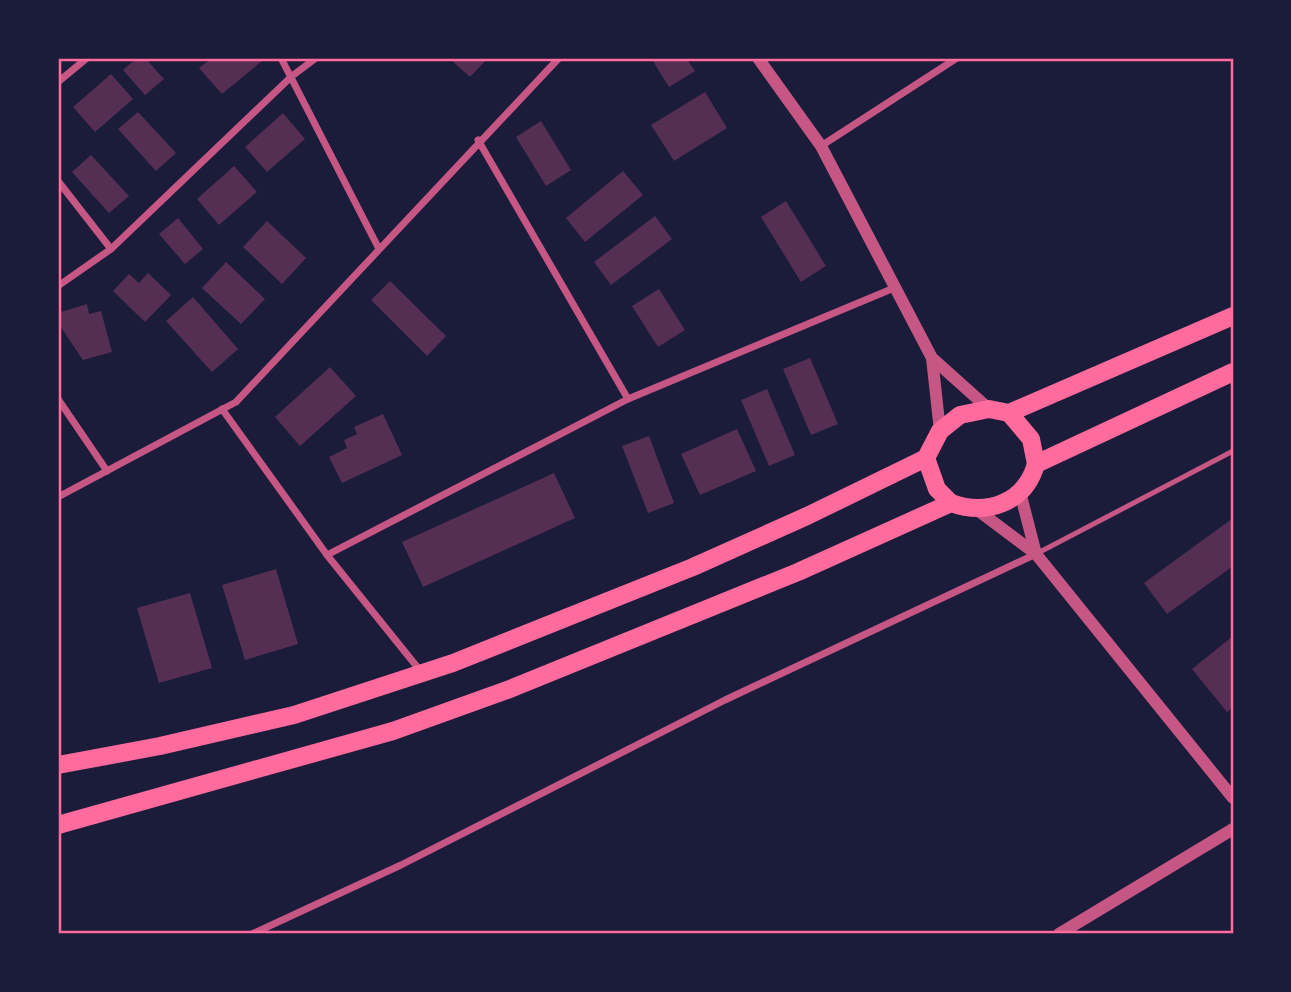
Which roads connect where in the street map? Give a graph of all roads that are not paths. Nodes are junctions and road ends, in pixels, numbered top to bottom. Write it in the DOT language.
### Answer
graph roads {
  1 [pos="87,58"];
  2 [pos="281,58"];
  3 [pos="316,58"];
  4 [pos="559,58"];
  5 [pos="758,58"];
  6 [pos="957,58"];
  7 [pos="292,76"];
  8 [pos="58,82"];
  9 [pos="478,140"];
  10 [pos="821,146"];
  11 [pos="58,181"];
  12 [pos="377,247"];
  13 [pos="111,249"];
  14 [pos="58,286"];
  15 [pos="894,288"];
  16 [pos="1233,316"];
  17 [pos="932,358"];
  18 [pos="1233,372"];
  19 [pos="58,399"];
  20 [pos="628,399"];
  21 [pos="222,409"];
  22 [pos="989,409"];
  23 [pos="1009,413"];
  24 [pos="940,431"];
  25 [pos="1233,451"];
  26 [pos="926,457"];
  27 [pos="1036,464"];
  28 [pos="107,471"];
  29 [pos="1020,492"];
  30 [pos="58,497"];
  31 [pos="951,503"];
  32 [pos="976,509"];
  33 [pos="1036,554"];
  34 [pos="327,555"];
  35 [pos="422,674"];
  36 [pos="58,765"];
  37 [pos="1233,798"];
  38 [pos="58,825"];
  39 [pos="1233,829"];
  40 [pos="252,934"];
  41 [pos="1059,934"];
  1 -- 8 [label="street"];
  2 -- 7 [label="street"];
  3 -- 7 [label="street"];
  4 -- 9 [label="street"];
  5 -- 10 [label="street"];
  6 -- 10 [label="street"];
  7 -- 12 [label="street"];
  7 -- 13 [label="street"];
  9 -- 12 [label="street"];
  9 -- 20 [label="street"];
  10 -- 15 [label="street"];
  11 -- 13 [label="street"];
  12 -- 21 [label="street"];
  13 -- 14 [label="street"];
  15 -- 17 [label="street"];
  15 -- 20 [label="street"];
  16 -- 23 [label="main road"];
  17 -- 22 [label="street"];
  17 -- 24 [label="street"];
  18 -- 27 [label="main road"];
  19 -- 28 [label="street"];
  20 -- 34 [label="street"];
  21 -- 28 [label="street"];
  21 -- 34 [label="street"];
  22 -- 23 [label="main road"];
  22 -- 24 [label="main road"];
  23 -- 27 [label="main road"];
  24 -- 26 [label="main road"];
  25 -- 33 [label="lane"];
  26 -- 31 [label="main road"];
  26 -- 35 [label="main road"];
  27 -- 29 [label="main road"];
  28 -- 30 [label="street"];
  29 -- 32 [label="main road"];
  29 -- 33 [label="street"];
  31 -- 32 [label="main road"];
  31 -- 38 [label="main road"];
  32 -- 33 [label="street"];
  33 -- 37 [label="street"];
  33 -- 40 [label="street"];
  34 -- 35 [label="street"];
  35 -- 36 [label="main road"];
  39 -- 41 [label="street"];
}
